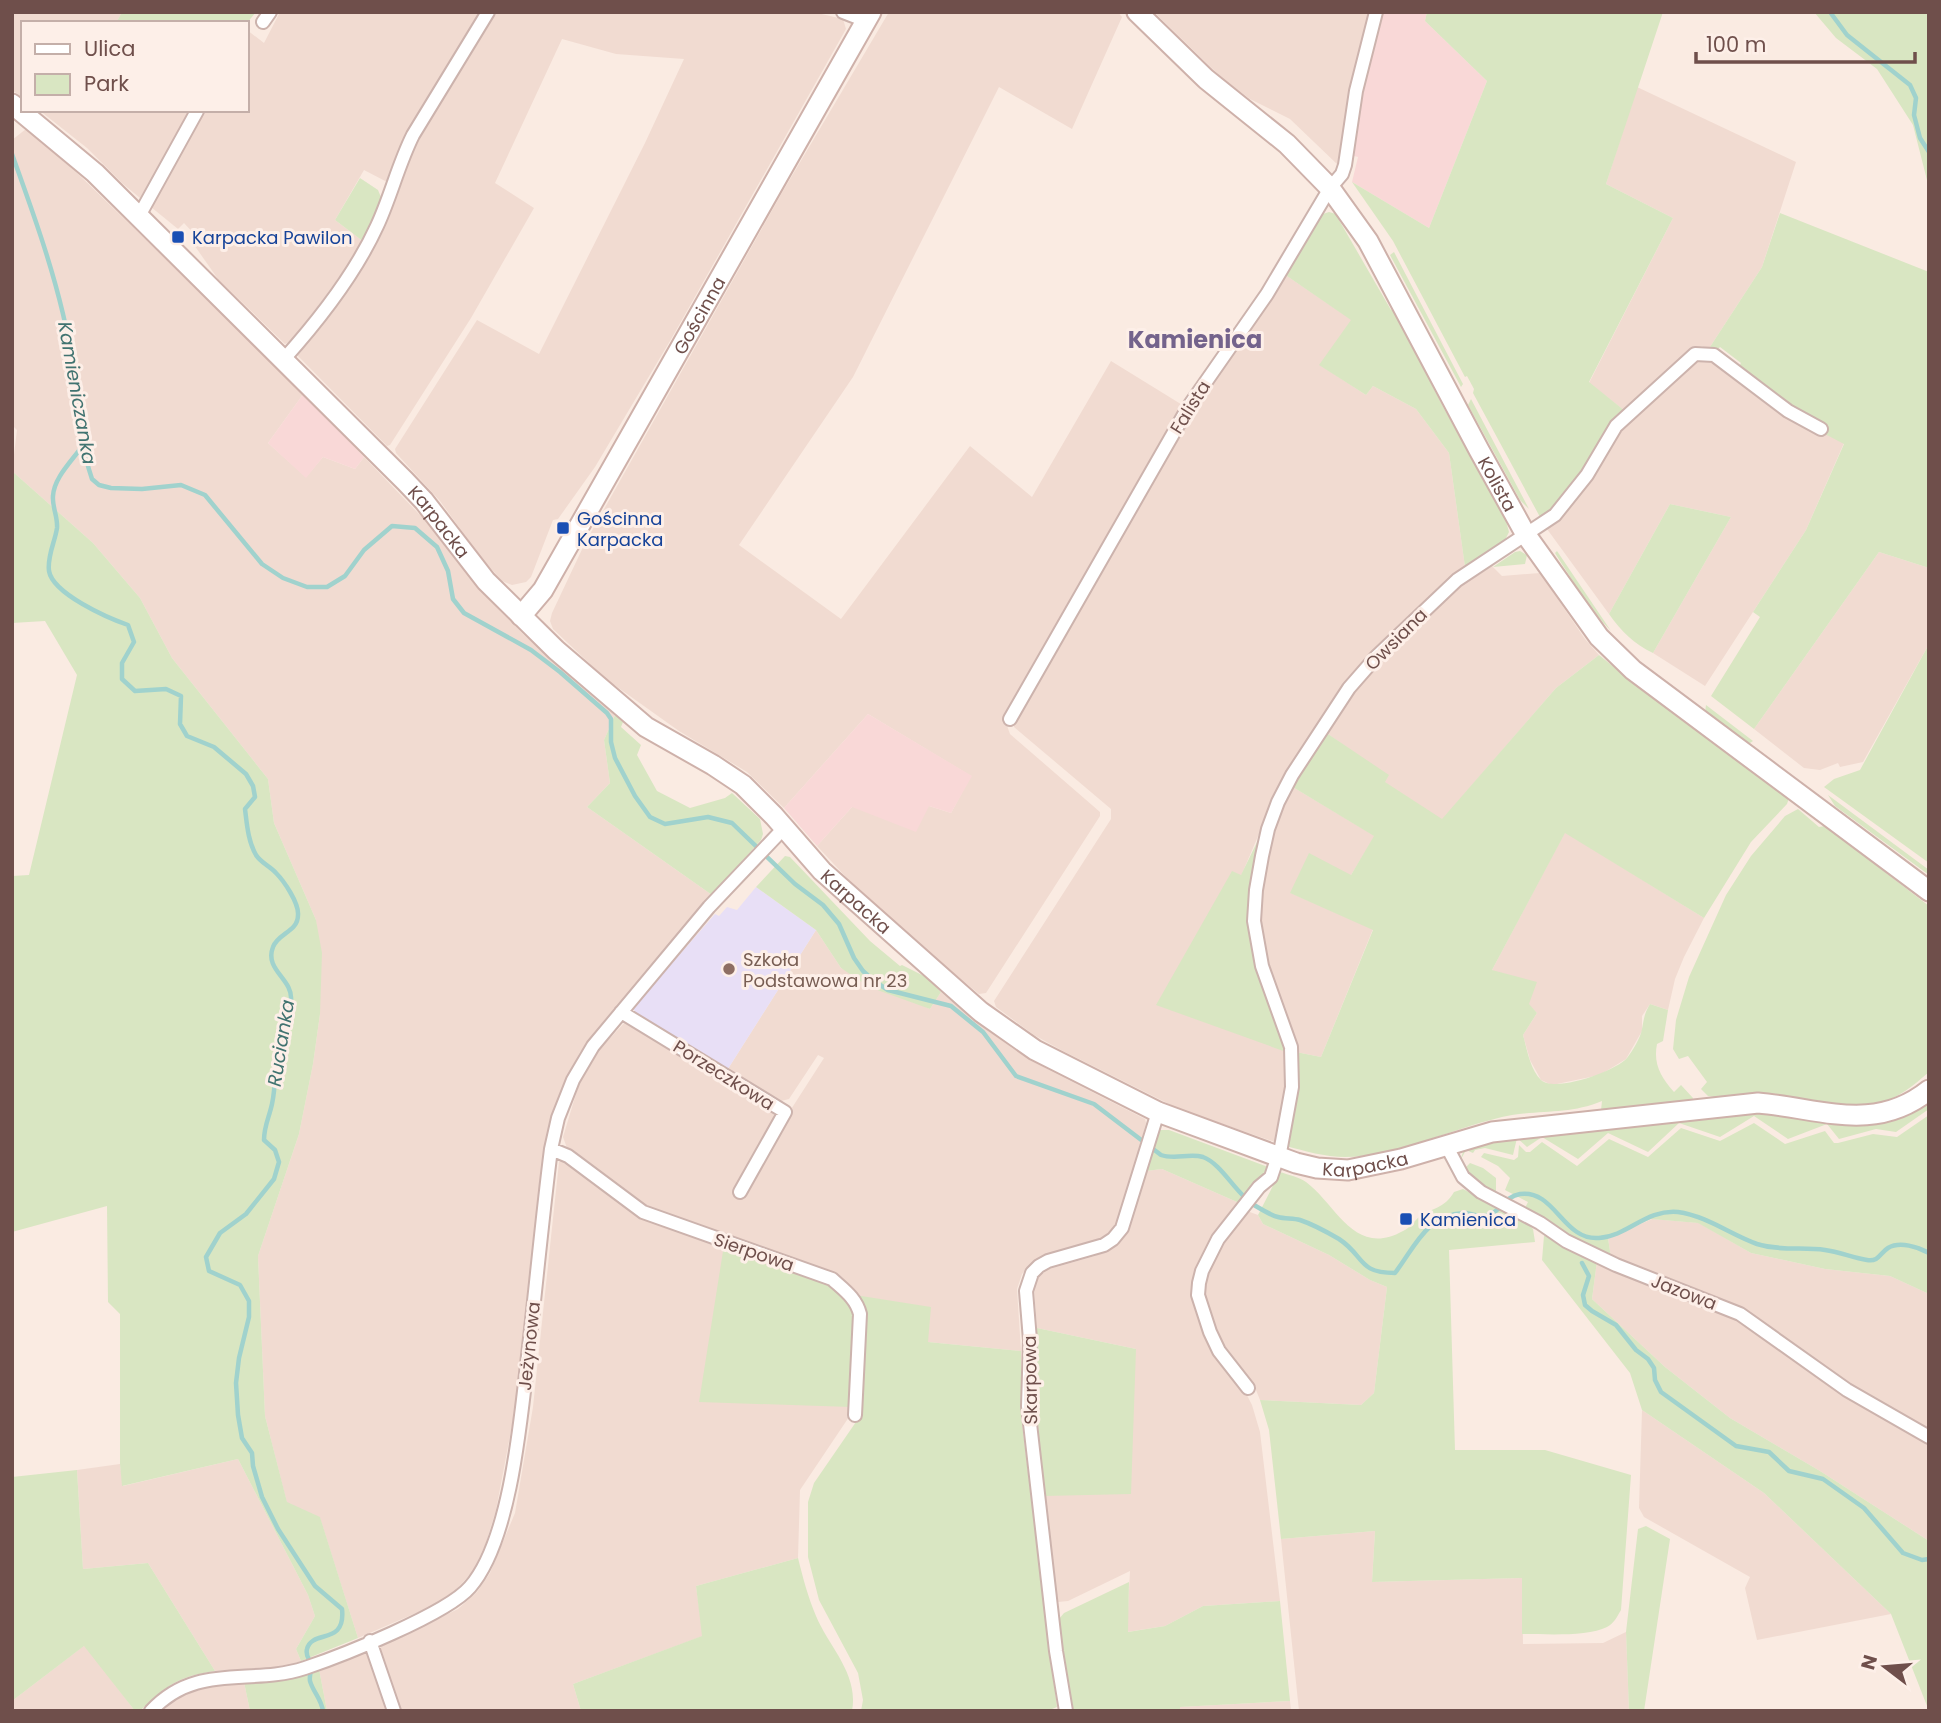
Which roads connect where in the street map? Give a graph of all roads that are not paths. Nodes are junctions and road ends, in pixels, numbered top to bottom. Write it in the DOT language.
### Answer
graph roads {
  1 [pos="488,12"];
  2 [pos="843,12"];
  3 [pos="1137,12"];
  4 [pos="1377,12"];
  5 [pos="868,16"];
  6 [pos="22,112"];
  7 [pos="196,112"];
  8 [pos="1330,188"];
  9 [pos="139,216"];
  10 [pos="284,359"];
  11 [pos="1821,429"];
  12 [pos="1527,535"];
  13 [pos="521,615"];
  14 [pos="1010,719"];
  15 [pos="784,828"];
  16 [pos="1929,891"];
  17 [pos="621,1012"];
  18 [pos="1929,1090"];
  19 [pos="1158,1112"];
  20 [pos="1446,1145"];
  21 [pos="551,1149"];
  22 [pos="1278,1157"];
  23 [pos="740,1192"];
  24 [pos="1248,1388"];
  25 [pos="855,1415"];
  26 [pos="1929,1437"];
  27 [pos="370,1641"];
  28 [pos="151,1711"];
  29 [pos="394,1711"];
  30 [pos="1066,1711"];
  1 -- 10 [label="street"];
  2 -- 5 [label="street"];
  3 -- 8 [label="street, Kolista"];
  4 -- 8 [label="street, Falista"];
  5 -- 13 [label="street, Gościnna"];
  6 -- 9 [label="street, Karpacka"];
  7 -- 9 [label="street"];
  8 -- 12 [label="street, Kolista"];
  8 -- 14 [label="street, Falista"];
  9 -- 10 [label="street, Karpacka"];
  10 -- 13 [label="street, Karpacka"];
  11 -- 12 [label="street, Owsiana"];
  12 -- 16 [label="street, Kolista"];
  12 -- 22 [label="street, Owsiana"];
  13 -- 15 [label="street, Karpacka"];
  15 -- 17 [label="street, Jeżynowa"];
  15 -- 19 [label="street, Karpacka"];
  17 -- 21 [label="street, Jeżynowa"];
  17 -- 23 [label="street, Porzeczkowa"];
  18 -- 20 [label="street, Karpacka"];
  19 -- 22 [label="street, Karpacka"];
  19 -- 30 [label="street, Skarpowa"];
  20 -- 22 [label="street, Karpacka"];
  20 -- 26 [label="street, Jazowa"];
  21 -- 25 [label="street, Sierpowa"];
  21 -- 27 [label="street, Jeżynowa"];
  22 -- 24 [label="street"];
  27 -- 28 [label="street, Jeżynowa"];
  27 -- 29 [label="street"];
}
